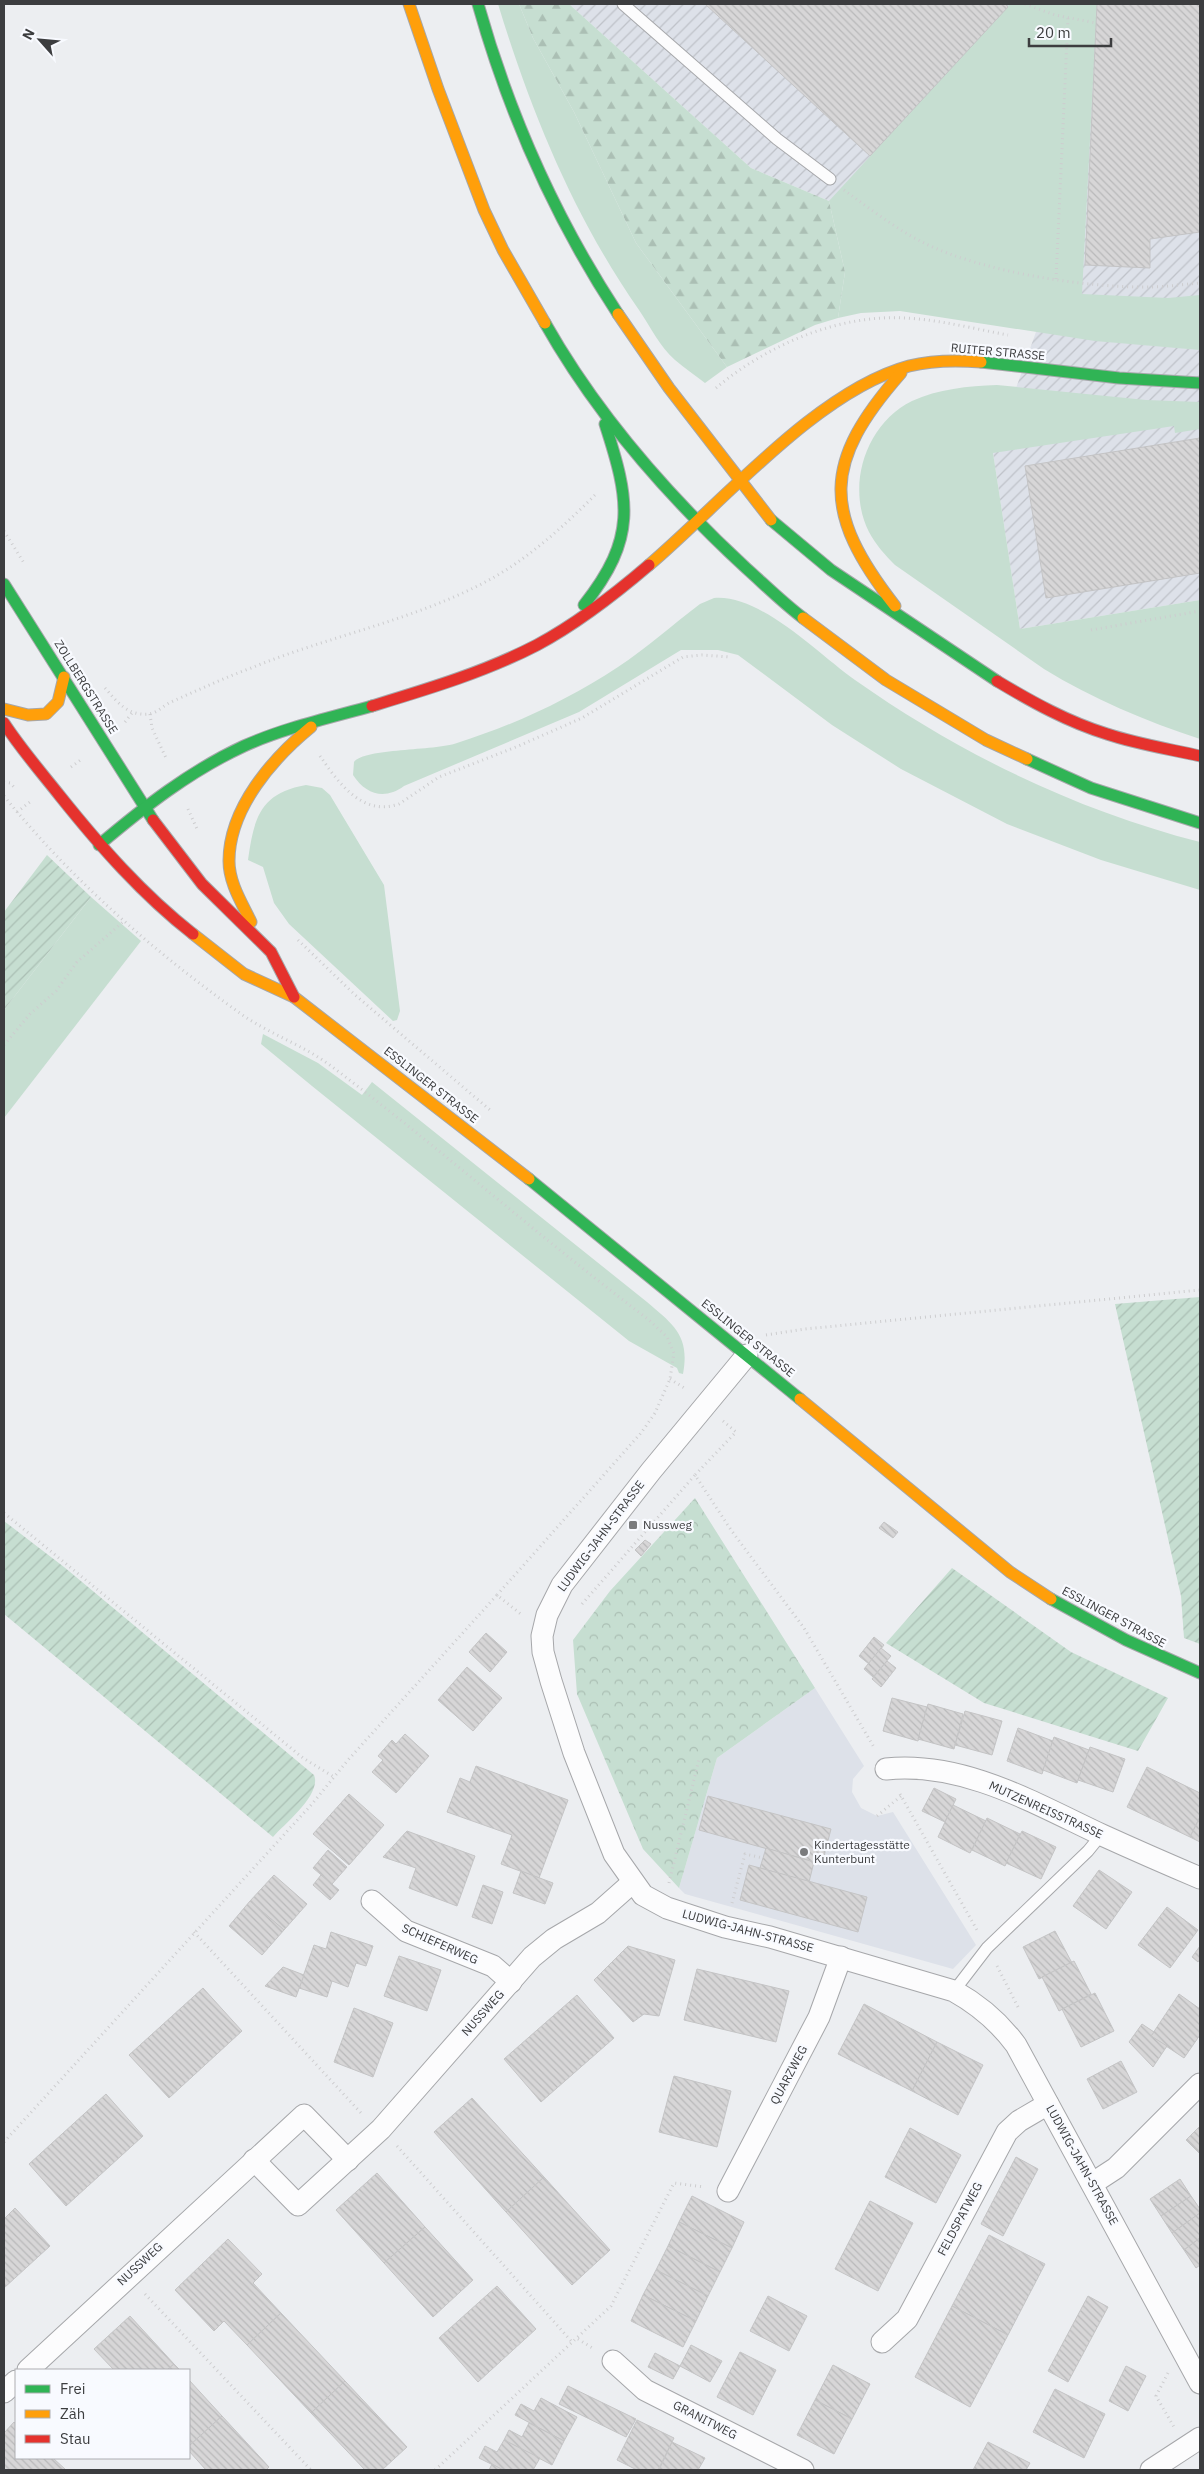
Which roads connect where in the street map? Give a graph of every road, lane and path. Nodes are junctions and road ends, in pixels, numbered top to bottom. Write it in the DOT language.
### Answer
graph roads {
  1 [pos="410,4"];
  2 [pos="478,4"];
  3 [pos="623,4"];
  4 [pos="1025,4"];
  5 [pos="1068,18"];
  6 [pos="1096,23"];
  7 [pos="830,179"];
  8 [pos="1056,279"];
  9 [pos="1200,283"];
  10 [pos="1008,335"];
  11 [pos="910,366"];
  12 [pos="1200,383"];
  13 [pos="716,388"];
  14 [pos="596,401"];
  15 [pos="741,481"];
  16 [pos="598,493"];
  17 [pos="697,521"];
  18 [pos="4,584"];
  19 [pos="1200,612"];
  20 [pos="912,625"];
  21 [pos="564,629"];
  22 [pos="1091,630"];
  23 [pos="730,658"];
  24 [pos="64,677"];
  25 [pos="4,709"];
  26 [pos="322,719"];
  27 [pos="4,723"];
  28 [pos="303,733"];
  29 [pos="103,740"];
  30 [pos="1200,756"];
  31 [pos="51,785"];
  32 [pos="4,796"];
  33 [pos="144,806"];
  34 [pos="17,812"];
  35 [pos="193,820"];
  36 [pos="1200,823"];
  37 [pos="200,837"];
  38 [pos="99,844"];
  39 [pos="124,921"];
  40 [pos="291,933"];
  41 [pos="258,937"];
  42 [pos="294,997"];
  43 [pos="4,1045"];
  44 [pos="492,1112"];
  45 [pos="1200,1290"];
  46 [pos="765,1336"];
  47 [pos="747,1356"];
  48 [pos="670,1379"];
  49 [pos="705,1405"];
  50 [pos="695,1475"];
  51 [pos="4,1513"];
  52 [pos="497,1595"];
  53 [pos="579,1610"];
  54 [pos="545,1622"];
  55 [pos="1200,1672"];
  56 [pos="699,1760"];
  57 [pos="886,1769"];
  58 [pos="334,1777"];
  59 [pos="901,1796"];
  60 [pos="877,1816"];
  61 [pos="1101,1834"];
  62 [pos="763,1858"];
  63 [pos="1200,1878"];
  64 [pos="632,1882"];
  65 [pos="372,1901"];
  66 [pos="664,1906"];
  67 [pos="725,1927"];
  68 [pos="194,1932"];
  69 [pos="987,1948"];
  70 [pos="841,1957"];
  71 [pos="511,1982"];
  72 [pos="954,1991"];
  73 [pos="1019,2008"];
  74 [pos="1200,2084"];
  75 [pos="1048,2104"];
  76 [pos="380,2130"];
  77 [pos="4,2142"];
  78 [pos="254,2160"];
  79 [pos="348,2160"];
  80 [pos="1093,2182"];
  81 [pos="728,2191"];
  82 [pos="128,2276"];
  83 [pos="882,2342"];
  84 [pos="573,2343"];
  85 [pos="1181,2348"];
  86 [pos="613,2361"];
  87 [pos="29,2369"];
  88 [pos="15,2382"];
  89 [pos="1200,2383"];
  90 [pos="4,2392"];
  91 [pos="1193,2442"];
  92 [pos="311,2470"];
  93 [pos="435,2470"];
  94 [pos="803,2470"];
  95 [pos="1151,2470"];
  1 -- 14 [label="main road"];
  2 -- 15 [label="main road"];
  3 -- 7 [label="lane"];
  4 -- 5 [label="path"];
  5 -- 6 [label="path"];
  5 -- 8 [label="path"];
  7 -- 8 [label="path"];
  8 -- 9 [label="path"];
  10 -- 13 [label="path"];
  11 -- 12 [label="main road, RUITER STRASSE"];
  11 -- 15 [label="main road, RUITER STRASSE"];
  11 -- 20 [label="main road"];
  14 -- 17 [label="main road"];
  14 -- 21 [label="main road"];
  15 -- 17 [label="main road, RUITER STRASSE"];
  15 -- 20 [label="main road"];
  16 -- 29 [label="path"];
  17 -- 21 [label="main road, RUITER STRASSE"];
  17 -- 36 [label="main road"];
  18 -- 24 [label="main road, ZOLLBERGSTRASSE"];
  19 -- 22 [label="path"];
  20 -- 30 [label="main road"];
  21 -- 26 [label="main road, RUITER STRASSE"];
  23 -- 28 [label="path"];
  24 -- 25 [label="main road"];
  24 -- 29 [label="main road, ZOLLBERGSTRASSE"];
  26 -- 28 [label="main road"];
  26 -- 33 [label="main road, RUITER STRASSE"];
  27 -- 31 [label="main road"];
  28 -- 41 [label="main road"];
  29 -- 31 [label="path"];
  29 -- 33 [label="main road, ZOLLBERGSTRASSE"];
  31 -- 34 [label="path"];
  31 -- 38 [label="main road"];
  32 -- 34 [label="path"];
  33 -- 38 [label="main road, RUITER STRASSE"];
  33 -- 41 [label="main road, ESSLINGER STRASSE"];
  34 -- 39 [label="path"];
  35 -- 37 [label="path"];
  38 -- 42 [label="main road, ESSLINGER STRASSE"];
  39 -- 43 [label="path"];
  39 -- 48 [label="path"];
  40 -- 44 [label="path"];
  41 -- 42 [label="main road, ESSLINGER STRASSE"];
  42 -- 47 [label="main road, ESSLINGER STRASSE"];
  45 -- 46 [label="path"];
  47 -- 49 [label="street, LUDWIG-JAHN-STRASSE"];
  47 -- 55 [label="main road, ESSLINGER STRASSE"];
  48 -- 49 [label="path"];
  48 -- 52 [label="path"];
  49 -- 50 [label="path"];
  49 -- 54 [label="street, LUDWIG-JAHN-STRASSE"];
  50 -- 53 [label="path"];
  50 -- 57 [label="path"];
  51 -- 58 [label="path"];
  52 -- 54 [label="path"];
  52 -- 58 [label="path"];
  54 -- 64 [label="street, LUDWIG-JAHN-STRASSE"];
  56 -- 66 [label="path"];
  57 -- 59 [label="path"];
  57 -- 61 [label="street, MUTZENREISSTRASSE"];
  58 -- 68 [label="path"];
  59 -- 60 [label="path"];
  59 -- 69 [label="path"];
  61 -- 63 [label="street, MUTZENREISSTRASSE"];
  61 -- 69 [label="lane"];
  62 -- 67 [label="path"];
  64 -- 66 [label="street, LUDWIG-JAHN-STRASSE"];
  64 -- 71 [label="street, NUSSWEG"];
  65 -- 71 [label="street, SCHIEFERWEG"];
  66 -- 67 [label="street, LUDWIG-JAHN-STRASSE"];
  67 -- 70 [label="street, LUDWIG-JAHN-STRASSE"];
  68 -- 76 [label="path"];
  68 -- 77 [label="path"];
  69 -- 72 [label="lane"];
  69 -- 73 [label="path"];
  70 -- 72 [label="street, LUDWIG-JAHN-STRASSE"];
  70 -- 81 [label="street, QUARZWEG"];
  71 -- 76 [label="street, NUSSWEG"];
  72 -- 75 [label="street, LUDWIG-JAHN-STRASSE"];
  74 -- 80 [label="street"];
  75 -- 80 [label="street, LUDWIG-JAHN-STRASSE"];
  75 -- 83 [label="street, FELDSPATWEG"];
  76 -- 79 [label="street, NUSSWEG"];
  76 -- 84 [label="path"];
  78 -- 79 [label="street, NUSSWEG"];
  78 -- 79 [label="street, NUSSWEG"];
  78 -- 82 [label="street, NUSSWEG"];
  80 -- 85 [label="street, LUDWIG-JAHN-STRASSE"];
  81 -- 84 [label="path"];
  82 -- 87 [label="street, NUSSWEG"];
  82 -- 92 [label="path"];
  84 -- 93 [label="path"];
  85 -- 89 [label="street, LUDWIG-JAHN-STRASSE"];
  85 -- 91 [label="path"];
  86 -- 94 [label="street, GRANITWEG"];
  88 -- 90 [label="street"];
  91 -- 95 [label="street"];
}
